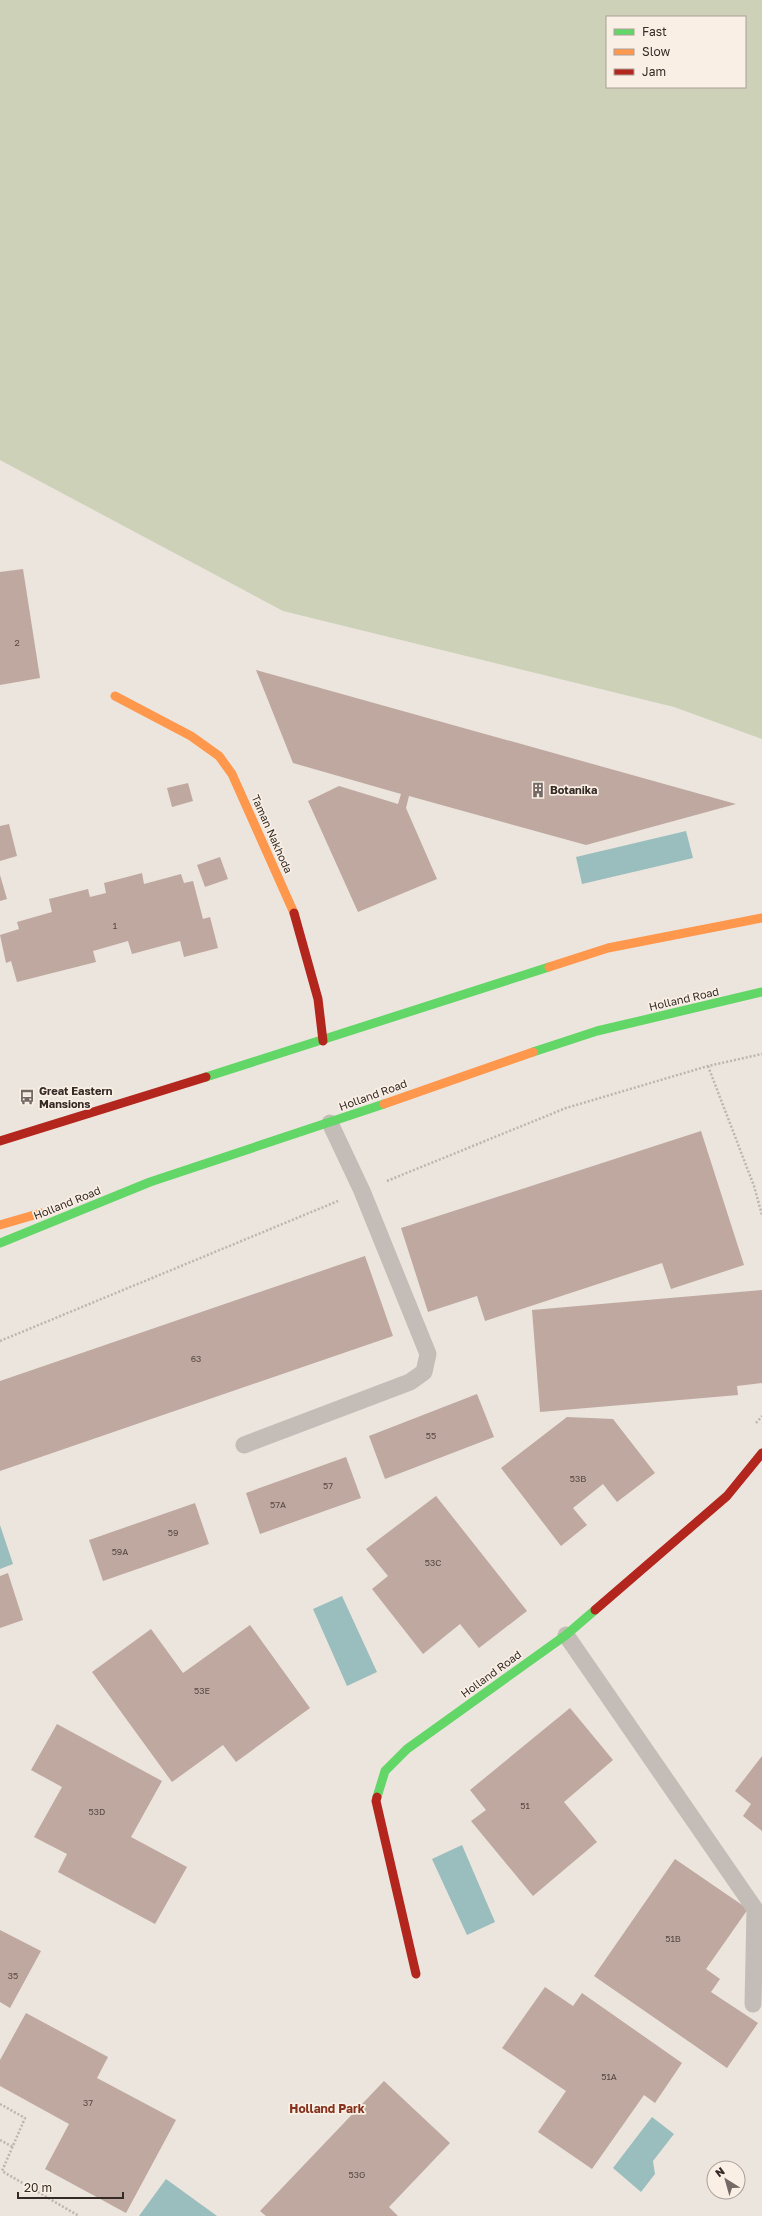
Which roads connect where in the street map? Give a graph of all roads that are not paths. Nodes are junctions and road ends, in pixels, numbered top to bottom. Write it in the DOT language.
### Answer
graph roads {
  1 [pos="115,696"];
  2 [pos="762,918"];
  3 [pos="762,992"];
  4 [pos="323,1042"];
  5 [pos="330,1123"];
  6 [pos="0,1141"];
  7 [pos="150,1182"];
  8 [pos="0,1225"];
  9 [pos="0,1244"];
  10 [pos="244,1446"];
  11 [pos="762,1453"];
  12 [pos="566,1635"];
  13 [pos="416,1974"];
  14 [pos="752,2004"];
  1 -- 4 [label="main road, Taman Nakhoda"];
  2 -- 4 [label="main road"];
  3 -- 5 [label="main road, Holland Road"];
  4 -- 6 [label="main road"];
  5 -- 7 [label="main road, Holland Road"];
  5 -- 10 [label="lane"];
  7 -- 8 [label="main road"];
  7 -- 9 [label="main road, Holland Road"];
  11 -- 12 [label="main road, Holland Road"];
  12 -- 13 [label="main road, Holland Road"];
  12 -- 14 [label="lane"];
}
